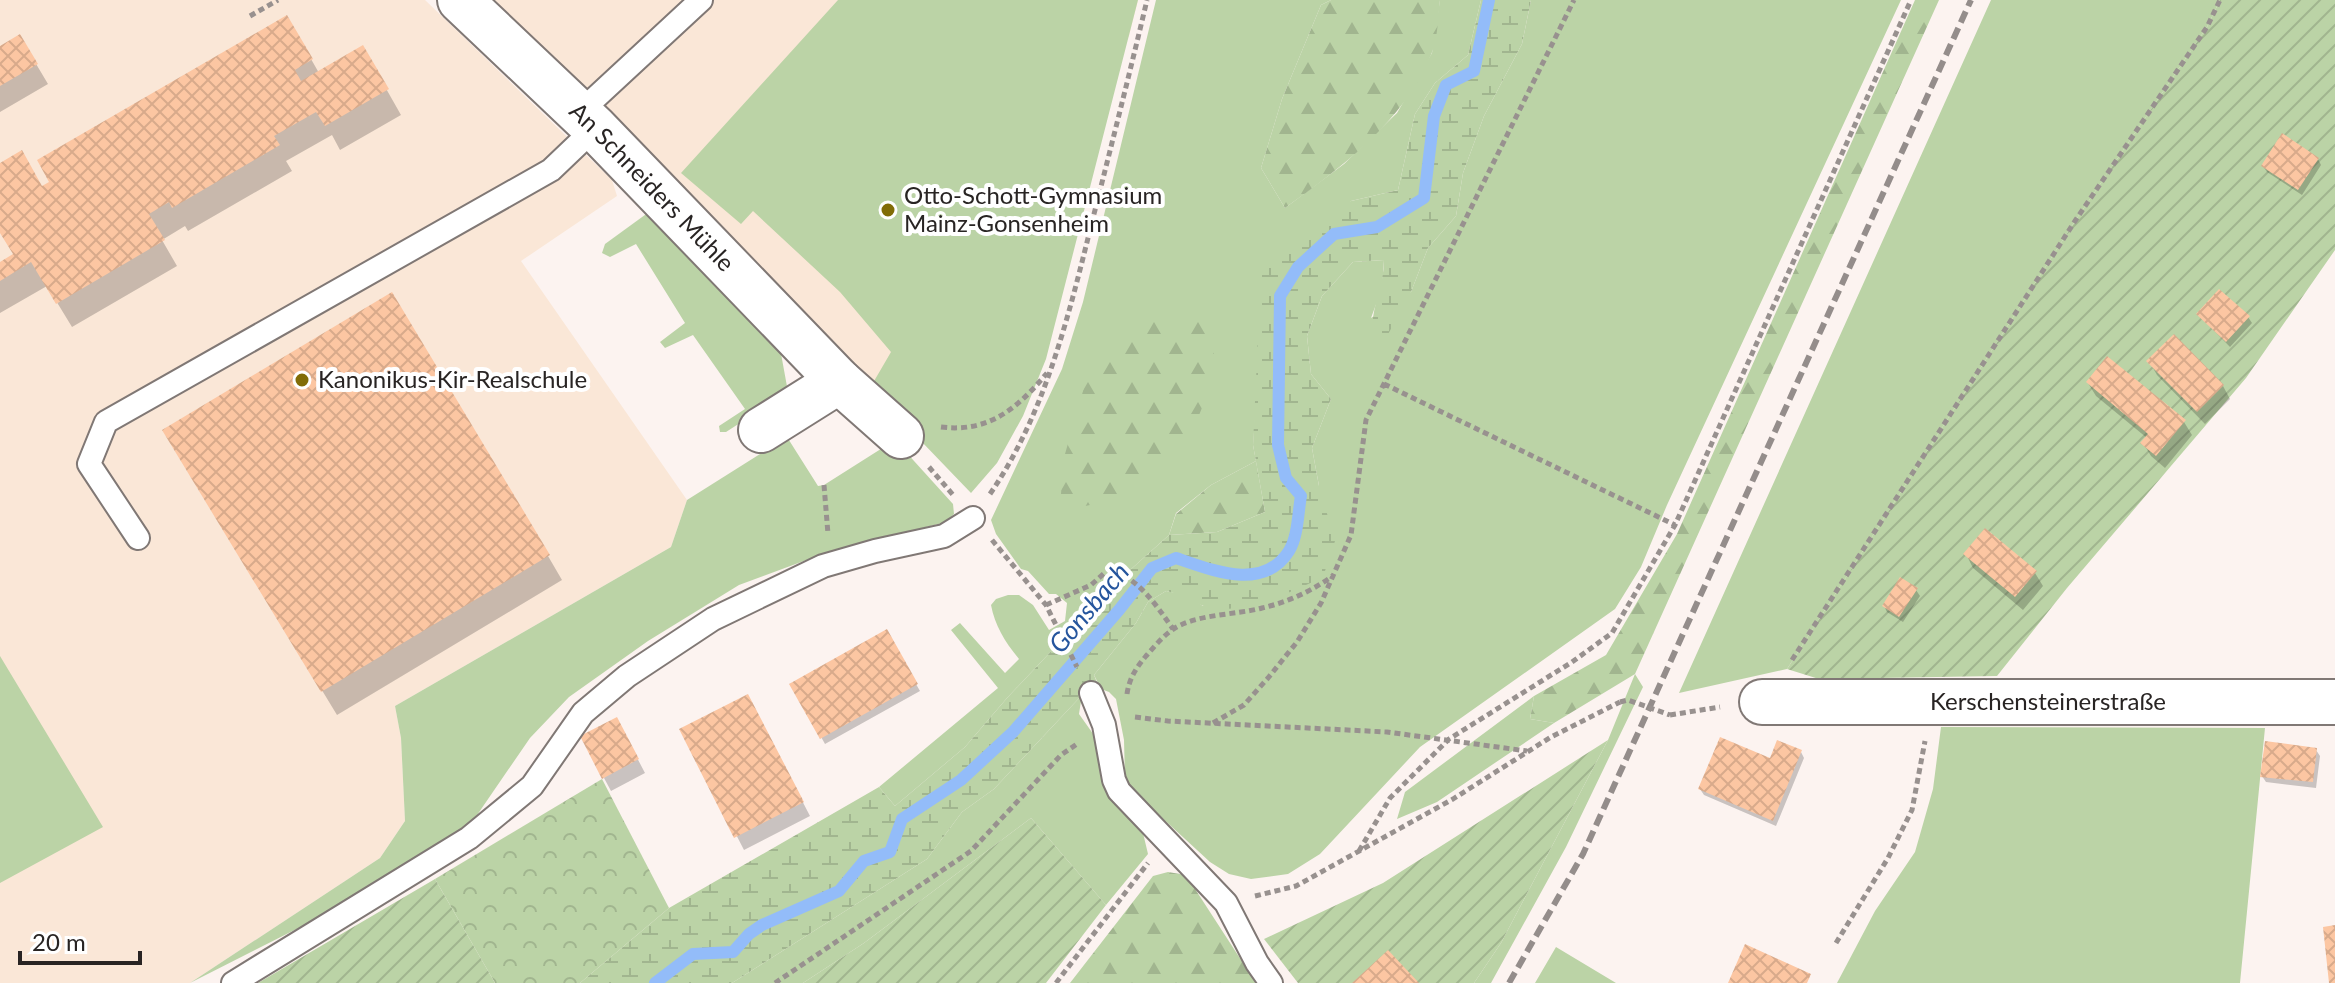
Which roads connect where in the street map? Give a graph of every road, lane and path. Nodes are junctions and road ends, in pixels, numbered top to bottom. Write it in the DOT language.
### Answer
graph roads {
  1 [pos="278,0"];
  2 [pos="460,0"];
  3 [pos="701,0"];
  4 [pos="1147,0"];
  5 [pos="1574,0"];
  6 [pos="1911,0"];
  7 [pos="2220,0"];
  8 [pos="250,16"];
  9 [pos="587,120"];
  10 [pos="1053,366"];
  11 [pos="839,381"];
  12 [pos="1384,384"];
  13 [pos="894,428"];
  14 [pos="761,430"];
  15 [pos="824,485"];
  16 [pos="973,518"];
  17 [pos="1675,525"];
  18 [pos="138,538"];
  19 [pos="823,566"];
  20 [pos="1335,574"];
  21 [pos="1046,605"];
  22 [pos="1173,629"];
  23 [pos="1091,693"];
  24 [pos="1932,702"];
  25 [pos="2335,702"];
  26 [pos="1747,703"];
  27 [pos="1125,715"];
  28 [pos="1213,723"];
  29 [pos="1104,725"];
  30 [pos="1449,739"];
  31 [pos="1528,751"];
  32 [pos="1165,841"];
  33 [pos="1359,851"];
  34 [pos="1226,903"];
  35 [pos="1836,943"];
  36 [pos="233,983"];
  37 [pos="775,983"];
  38 [pos="1056,983"];
  39 [pos="1271,983"];
  1 -- 8 [label="path"];
  2 -- 9 [label="street, An Schneiders Mühle"];
  3 -- 9 [label="lane"];
  4 -- 10 [label="path"];
  5 -- 12 [label="path"];
  6 -- 17 [label="path"];
  7 -- 26 [label="path"];
  9 -- 11 [label="street, An Schneiders Mühle"];
  9 -- 18 [label="lane"];
  10 -- 13 [label="path"];
  10 -- 16 [label="path"];
  11 -- 13 [label="street, An Schneiders Mühle"];
  11 -- 14 [label="street"];
  12 -- 17 [label="path"];
  12 -- 20 [label="path"];
  13 -- 16 [label="path"];
  15 -- 19 [label="path"];
  16 -- 19 [label="lane"];
  16 -- 21 [label="path"];
  17 -- 30 [label="path"];
  19 -- 36 [label="lane"];
  20 -- 22 [label="path"];
  20 -- 28 [label="path"];
  21 -- 22 [label="path"];
  21 -- 23 [label="path"];
  22 -- 27 [label="path"];
  23 -- 29 [label="lane"];
  24 -- 25 [label="street, Kerschensteinerstraße"];
  24 -- 26 [label="street, Kerschensteinerstraße"];
  24 -- 35 [label="path"];
  26 -- 31 [label="path, bridge"];
  27 -- 28 [label="path"];
  27 -- 29 [label="path"];
  28 -- 30 [label="path"];
  29 -- 32 [label="lane"];
  29 -- 37 [label="path"];
  30 -- 31 [label="path"];
  30 -- 33 [label="path"];
  31 -- 33 [label="path"];
  32 -- 34 [label="lane"];
  32 -- 38 [label="path"];
  33 -- 34 [label="path"];
  34 -- 39 [label="lane"];
}
